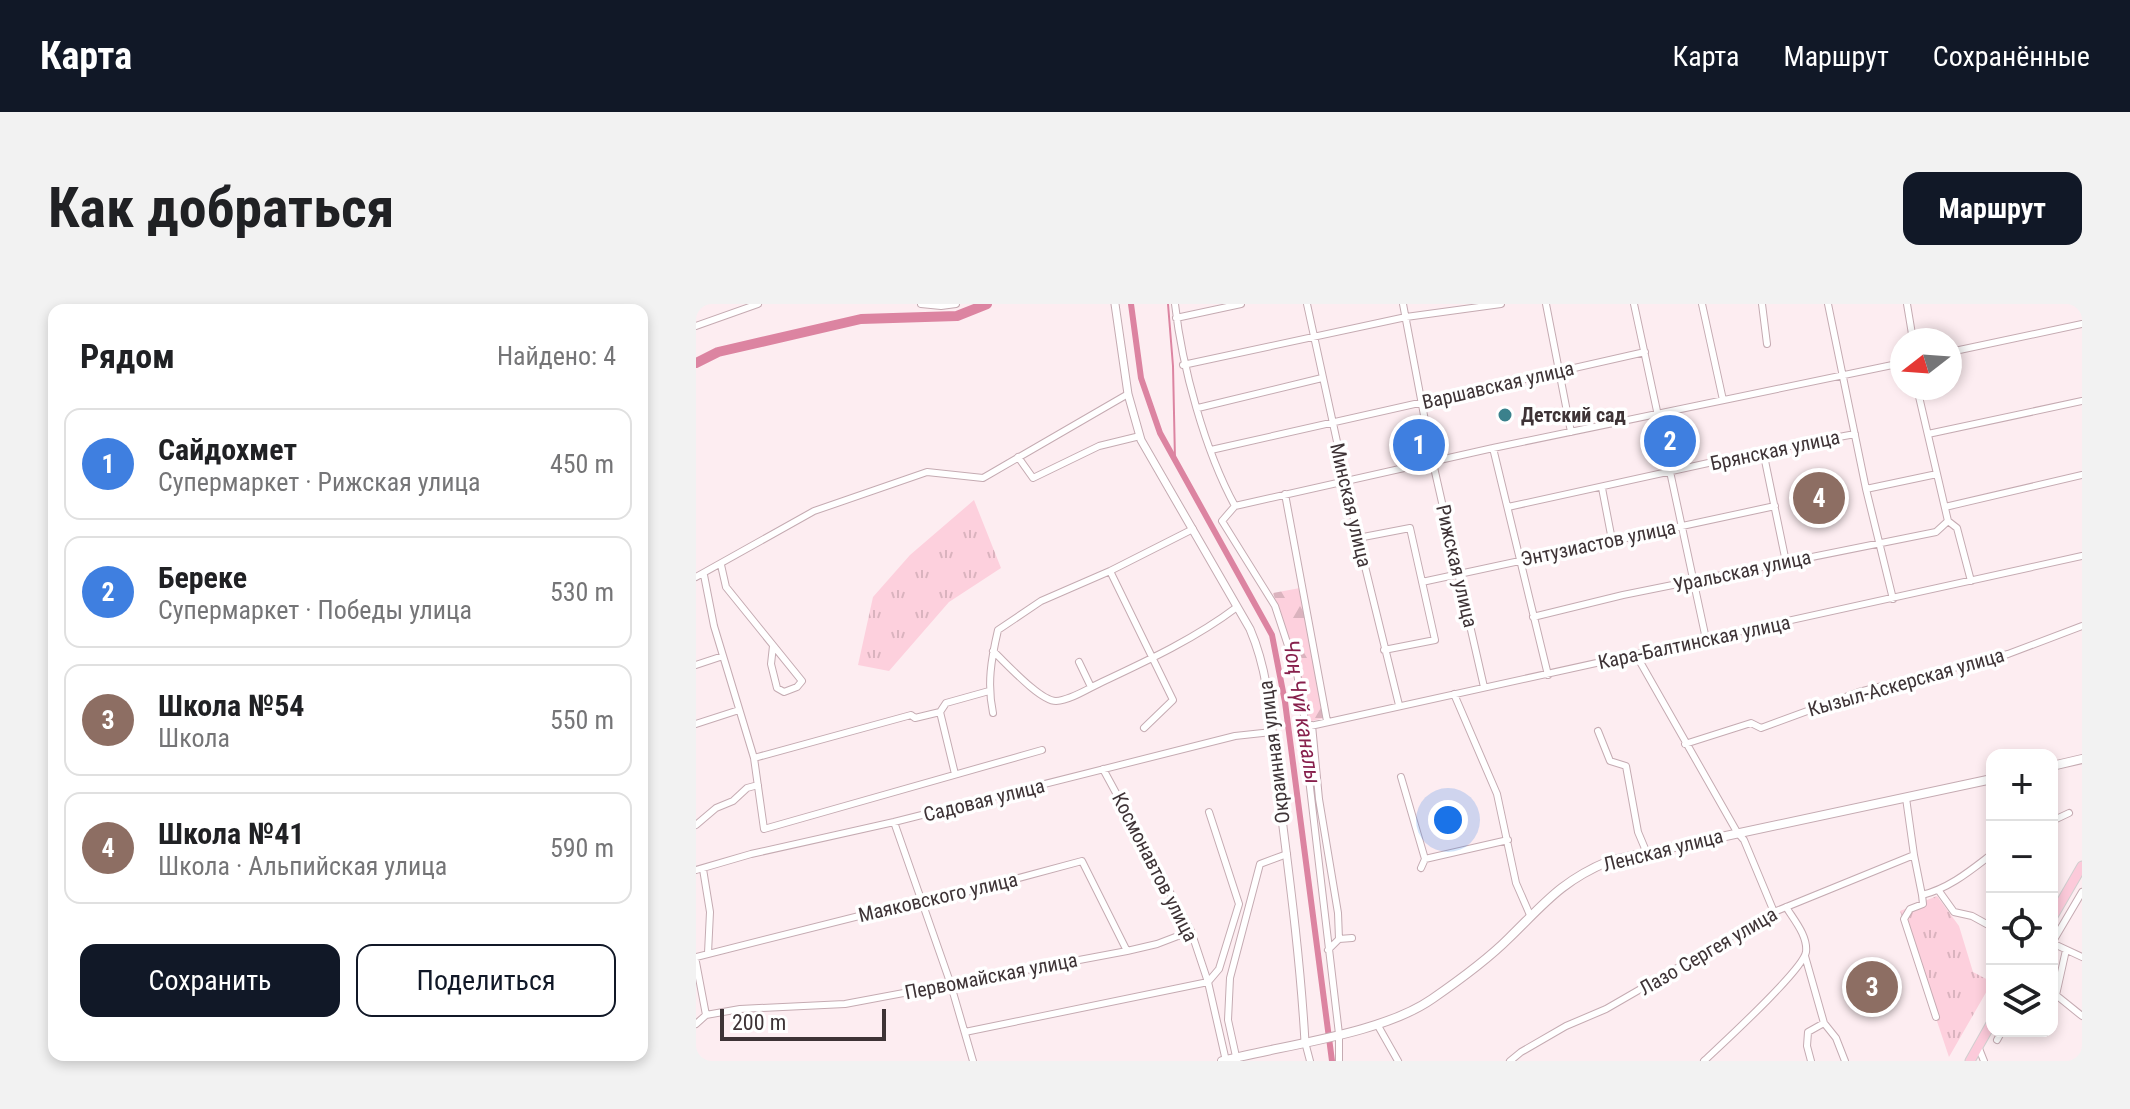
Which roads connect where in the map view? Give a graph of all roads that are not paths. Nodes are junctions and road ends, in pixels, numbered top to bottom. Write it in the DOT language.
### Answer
graph roads {
  1 [pos="758,304"];
  2 [pos="921,304"];
  3 [pos="956,304"];
  4 [pos="1115,304"];
  5 [pos="1175,304"];
  6 [pos="1241,304"];
  7 [pos="1307,304"];
  8 [pos="1403,304"];
  9 [pos="1501,304"];
  10 [pos="1546,304"];
  11 [pos="1634,304"];
  12 [pos="1702,304"];
  13 [pos="1762,304"];
  14 [pos="1828,304"];
  15 [pos="1907,304"];
  16 [pos="1406,317"];
  17 [pos="1176,318"];
  18 [pos="2082,324"];
  19 [pos="696,326"];
  20 [pos="1911,328"];
  21 [pos="1314,337"];
  22 [pos="1767,344"];
  23 [pos="1962,349"];
  24 [pos="1645,352"];
  25 [pos="1183,365"];
  26 [pos="1890,366"];
  27 [pos="1559,372"];
  28 [pos="1844,376"];
  29 [pos="1322,378"];
  30 [pos="1128,394"];
  31 [pos="1723,400"];
  32 [pos="1920,400"];
  33 [pos="2082,401"];
  34 [pos="1422,403"];
  35 [pos="1198,408"];
  36 [pos="1660,415"];
  37 [pos="1331,421"];
  38 [pos="1571,432"];
  39 [pos="1855,434"];
  40 [pos="1928,434"];
  41 [pos="1140,436"];
  42 [pos="1493,448"];
  43 [pos="1211,450"];
  44 [pos="1763,451"];
  45 [pos="1018,457"];
  46 [pos="1433,463"];
  47 [pos="1671,472"];
  48 [pos="1937,474"];
  49 [pos="2082,475"];
  50 [pos="1345,481"];
  51 [pos="1602,488"];
  52 [pos="1866,489"];
  53 [pos="1285,494"];
  54 [pos="1235,506"];
  55 [pos="1775,506"];
  56 [pos="1508,507"];
  57 [pos="1945,507"];
  58 [pos="1948,521"];
  59 [pos="1681,526"];
  60 [pos="1193,529"];
  61 [pos="1358,538"];
  62 [pos="1612,540"];
  63 [pos="1878,544"];
  64 [pos="2082,556"];
  65 [pos="1520,560"];
  66 [pos="1786,562"];
  67 [pos="721,565"];
  68 [pos="1110,571"];
  69 [pos="1459,574"];
  70 [pos="700,576"];
  71 [pos="1971,581"];
  72 [pos="1422,582"];
  73 [pos="1693,582"];
  74 [pos="1893,599"];
  75 [pos="1237,607"];
  76 [pos="1533,617"];
  77 [pos="2082,626"];
  78 [pos="1706,639"];
  79 [pos="773,646"];
  80 [pos="1384,650"];
  81 [pos="993,651"];
  82 [pos="1635,653"];
  83 [pos="723,656"];
  84 [pos="1152,658"];
  85 [pos="1079,662"];
  86 [pos="696,665"];
  87 [pos="1548,675"];
  88 [pos="1091,687"];
  89 [pos="1484,687"];
  90 [pos="989,691"];
  91 [pos="1454,694"];
  92 [pos="1399,705"];
  93 [pos="739,710"];
  94 [pos="940,712"];
  95 [pos="993,713"];
  96 [pos="1327,721"];
  97 [pos="696,724"];
  98 [pos="1309,726"];
  99 [pos="1144,728"];
  100 [pos="1598,731"];
  101 [pos="1272,732"];
  102 [pos="1685,744"];
  103 [pos="1042,750"];
  104 [pos="754,758"];
  105 [pos="2082,759"];
  106 [pos="2058,765"];
  107 [pos="1103,769"];
  108 [pos="955,774"];
  109 [pos="1401,777"];
  110 [pos="1986,780"];
  111 [pos="758,785"];
  112 [pos="1906,798"];
  113 [pos="1209,812"];
  114 [pos="2069,813"];
  115 [pos="2058,818"];
  116 [pos="894,822"];
  117 [pos="696,825"];
  118 [pos="1737,832"];
  119 [pos="1508,840"];
  120 [pos="1646,851"];
  121 [pos="1287,854"];
  122 [pos="1914,855"];
  123 [pos="1425,859"];
  124 [pos="1986,861"];
  125 [pos="2082,866"];
  126 [pos="1421,868"];
  127 [pos="699,870"];
  128 [pos="1939,891"];
  129 [pos="2082,893"];
  130 [pos="1922,895"];
  131 [pos="922,904"];
  132 [pos="1786,907"];
  133 [pos="2058,908"];
  134 [pos="1774,912"];
  135 [pos="1530,915"];
  136 [pos="1986,924"];
  137 [pos="1191,931"];
  138 [pos="1352,938"];
  139 [pos="1339,939"];
  140 [pos="1328,950"];
  141 [pos="2066,950"];
  142 [pos="1127,951"];
  143 [pos="708,953"];
  144 [pos="1805,956"];
  145 [pos="2082,957"];
  146 [pos="696,959"];
  147 [pos="950,982"];
  148 [pos="1208,982"];
  149 [pos="706,1015"];
  150 [pos="2082,1016"];
  151 [pos="1936,1017"];
  152 [pos="1824,1023"];
  153 [pos="696,1024"];
  154 [pos="1377,1024"];
  155 [pos="965,1032"];
  156 [pos="1986,1032"];
  157 [pos="1337,1034"];
  158 [pos="1999,1037"];
  159 [pos="1997,1040"];
  160 [pos="1306,1042"];
  161 [pos="1978,1046"];
  162 [pos="1714,1052"];
  163 [pos="1237,1059"];
  164 [pos="973,1061"];
  165 [pos="1225,1061"];
  166 [pos="1310,1061"];
  167 [pos="1339,1061"];
  168 [pos="1398,1061"];
  169 [pos="1510,1061"];
  170 [pos="1704,1061"];
  171 [pos="1718,1061"];
  172 [pos="1811,1061"];
  173 [pos="1845,1061"];
  174 [pos="1970,1061"];
  175 [pos="1984,1061"];
  1 -- 19 [label="street"];
  2 -- 3 [label="street"];
  4 -- 30 [label="street, Окраинная улица"];
  5 -- 17 [label="street"];
  6 -- 17 [label="street"];
  7 -- 21 [label="street, Минская улица"];
  8 -- 16 [label="street, Рижская улица"];
  9 -- 16 [label="street"];
  10 -- 27 [label="street"];
  11 -- 24 [label="street"];
  12 -- 31 [label="street"];
  13 -- 22 [label="street"];
  14 -- 28 [label="street"];
  15 -- 20 [label="street"];
  16 -- 21 [label="street"];
  16 -- 34 [label="street, Рижская улица"];
  17 -- 25 [label="street"];
  18 -- 23 [label="street"];
  21 -- 25 [label="street"];
  21 -- 29 [label="street, Минская улица"];
  24 -- 27 [label="street, Варшавская улица"];
  24 -- 36 [label="street"];
  25 -- 35 [label="street"];
  26 -- 28 [label="street"];
  27 -- 34 [label="street, Варшавская улица"];
  27 -- 38 [label="street"];
  28 -- 31 [label="street"];
  28 -- 39 [label="street"];
  29 -- 35 [label="street"];
  29 -- 37 [label="street, Минская улица"];
  30 -- 41 [label="street, Окраинная улица"];
  30 -- 45 [label="street"];
  31 -- 36 [label="street"];
  32 -- 40 [label="street"];
  33 -- 40 [label="street"];
  34 -- 37 [label="street, Варшавская улица"];
  34 -- 46 [label="street, Рижская улица"];
  35 -- 43 [label="street"];
  36 -- 38 [label="street"];
  36 -- 47 [label="street"];
  37 -- 43 [label="street, Варшавская улица"];
  37 -- 50 [label="street, Минская улица"];
  38 -- 42 [label="street"];
  39 -- 44 [label="street, Брянская улица"];
  39 -- 52 [label="street"];
  40 -- 48 [label="street"];
  41 -- 45 [label="street"];
  41 -- 60 [label="street, Окраинная улица"];
  42 -- 46 [label="street"];
  42 -- 56 [label="street"];
  43 -- 54 [label="street"];
  44 -- 47 [label="street, Брянская улица"];
  44 -- 55 [label="street"];
  45 -- 67 [label="street"];
  46 -- 50 [label="street"];
  46 -- 69 [label="street, Рижская улица"];
  47 -- 51 [label="street, Брянская улица"];
  47 -- 59 [label="street"];
  48 -- 52 [label="street"];
  48 -- 57 [label="street"];
  49 -- 57 [label="street"];
  50 -- 53 [label="street"];
  50 -- 61 [label="street, Минская улица"];
  51 -- 56 [label="street, Брянская улица"];
  51 -- 62 [label="street"];
  52 -- 63 [label="street"];
  53 -- 54 [label="street"];
  53 -- 96 [label="street"];
  54 -- 98 [label="street"];
  55 -- 59 [label="street, Энтузиастов улица"];
  55 -- 66 [label="street"];
  56 -- 65 [label="street"];
  57 -- 58 [label="street"];
  58 -- 63 [label="street, Уральская улица"];
  58 -- 71 [label="street"];
  59 -- 62 [label="street, Энтузиастов улица"];
  59 -- 73 [label="street"];
  60 -- 68 [label="street"];
  60 -- 75 [label="street, Окраинная улица"];
  61 -- 72 [label="street"];
  61 -- 80 [label="street, Минская улица"];
  62 -- 65 [label="street, Энтузиастов улица"];
  63 -- 66 [label="street, Уральская улица"];
  63 -- 74 [label="street"];
  64 -- 71 [label="street, Кара-Балтинская улица"];
  65 -- 69 [label="street, Энтузиастов улица"];
  65 -- 76 [label="street"];
  66 -- 73 [label="street, Уральская улица"];
  67 -- 70 [label="street"];
  67 -- 79 [label="street"];
  68 -- 81 [label="street"];
  68 -- 84 [label="street"];
  69 -- 72 [label="street, Энтузиастов улица"];
  69 -- 89 [label="street, Рижская улица"];
  70 -- 83 [label="street"];
  71 -- 74 [label="street, Кара-Балтинская улица"];
  72 -- 80 [label="street"];
  73 -- 76 [label="street, Уральская улица"];
  73 -- 78 [label="street"];
  74 -- 78 [label="street, Кара-Балтинская улица"];
  75 -- 84 [label="street"];
  75 -- 101 [label="street, Окраинная улица"];
  76 -- 87 [label="street"];
  77 -- 102 [label="street, Кызыл-Аскерская улица"];
  78 -- 82 [label="street, Кара-Балтинская улица"];
  79 -- 79 [label="street"];
  80 -- 92 [label="street, Минская улица"];
  81 -- 88 [label="street"];
  81 -- 90 [label="street"];
  82 -- 87 [label="street, Кара-Балтинская улица"];
  82 -- 102 [label="street"];
  83 -- 86 [label="street"];
  83 -- 93 [label="street"];
  84 -- 88 [label="street"];
  84 -- 99 [label="street"];
  85 -- 88 [label="street"];
  87 -- 89 [label="street, Кара-Балтинская улица"];
  89 -- 91 [label="street, Кара-Балтинская улица"];
  90 -- 94 [label="street"];
  90 -- 95 [label="street"];
  91 -- 92 [label="street, Кара-Балтинская улица"];
  91 -- 119 [label="street"];
  92 -- 96 [label="street, Кара-Балтинская улица"];
  93 -- 97 [label="street"];
  93 -- 104 [label="street"];
  94 -- 104 [label="street"];
  94 -- 108 [label="street"];
  96 -- 98 [label="street, Кара-Балтинская улица"];
  98 -- 139 [label="street"];
  98 -- 140 [label="street"];
  100 -- 120 [label="street"];
  101 -- 107 [label="street, Садовая улица"];
  101 -- 121 [label="street, Окраинная улица"];
  102 -- 118 [label="street"];
  103 -- 108 [label="street"];
  104 -- 111 [label="street"];
  105 -- 106 [label="main road"];
  107 -- 116 [label="street, Садовая улица"];
  107 -- 137 [label="street, Космонавтов улица"];
  108 -- 111 [label="street"];
  109 -- 123 [label="street"];
  110 -- 112 [label="main road, Ленская улица"];
  111 -- 117 [label="street"];
  112 -- 118 [label="main road, Ленская улица"];
  112 -- 122 [label="street"];
  113 -- 148 [label="street"];
  114 -- 115 [label="street"];
  116 -- 127 [label="street, Садовая улица"];
  116 -- 131 [label="street"];
  118 -- 120 [label="main road, Ленская улица"];
  118 -- 134 [label="street"];
  119 -- 123 [label="street"];
  119 -- 135 [label="street"];
  120 -- 135 [label="main road, Ленская улица"];
  121 -- 160 [label="street, Окраинная улица"];
  121 -- 163 [label="street"];
  122 -- 130 [label="street"];
  122 -- 132 [label="street, Лазо Сергея улица"];
  123 -- 126 [label="street"];
  124 -- 128 [label="street"];
  125 -- 133 [label="main road"];
  127 -- 143 [label="street"];
  128 -- 130 [label="street"];
  128 -- 136 [label="street"];
  129 -- 141 [label="street"];
  130 -- 151 [label="street"];
  131 -- 142 [label="street, Маяковского улица"];
  131 -- 143 [label="street, Маяковского улица"];
  131 -- 147 [label="street"];
  132 -- 134 [label="street, Лазо Сергея улица"];
  132 -- 144 [label="street"];
  134 -- 169 [label="street, Лазо Сергея улица"];
  135 -- 154 [label="main road, Ленская улица"];
  137 -- 142 [label="street, Первомайская улица"];
  137 -- 148 [label="street, Космонавтов улица"];
  138 -- 139 [label="street"];
  139 -- 140 [label="street"];
  140 -- 157 [label="street"];
  141 -- 145 [label="street"];
  141 -- 150 [label="street"];
  142 -- 147 [label="street, Первомайская улица"];
  143 -- 146 [label="street, Маяковского улица"];
  144 -- 152 [label="street"];
  144 -- 162 [label="street"];
  146 -- 149 [label="street"];
  147 -- 149 [label="street, Первомайская улица"];
  147 -- 155 [label="street"];
  148 -- 155 [label="street"];
  148 -- 165 [label="street, Космонавтов улица"];
  149 -- 153 [label="street"];
  152 -- 172 [label="street"];
  152 -- 173 [label="street"];
  154 -- 157 [label="main road, Ленская улица"];
  154 -- 168 [label="street"];
  155 -- 164 [label="street"];
  156 -- 161 [label="main road"];
  157 -- 160 [label="main road, Ленская улица"];
  157 -- 167 [label="street"];
  158 -- 159 [label="street"];
  160 -- 163 [label="main road, Ленская улица"];
  160 -- 166 [label="street"];
  161 -- 174 [label="main road"];
  161 -- 175 [label="street"];
  162 -- 170 [label="street"];
  162 -- 171 [label="street"];
  163 -- 165 [label="main road, Ленская улица"];
}
